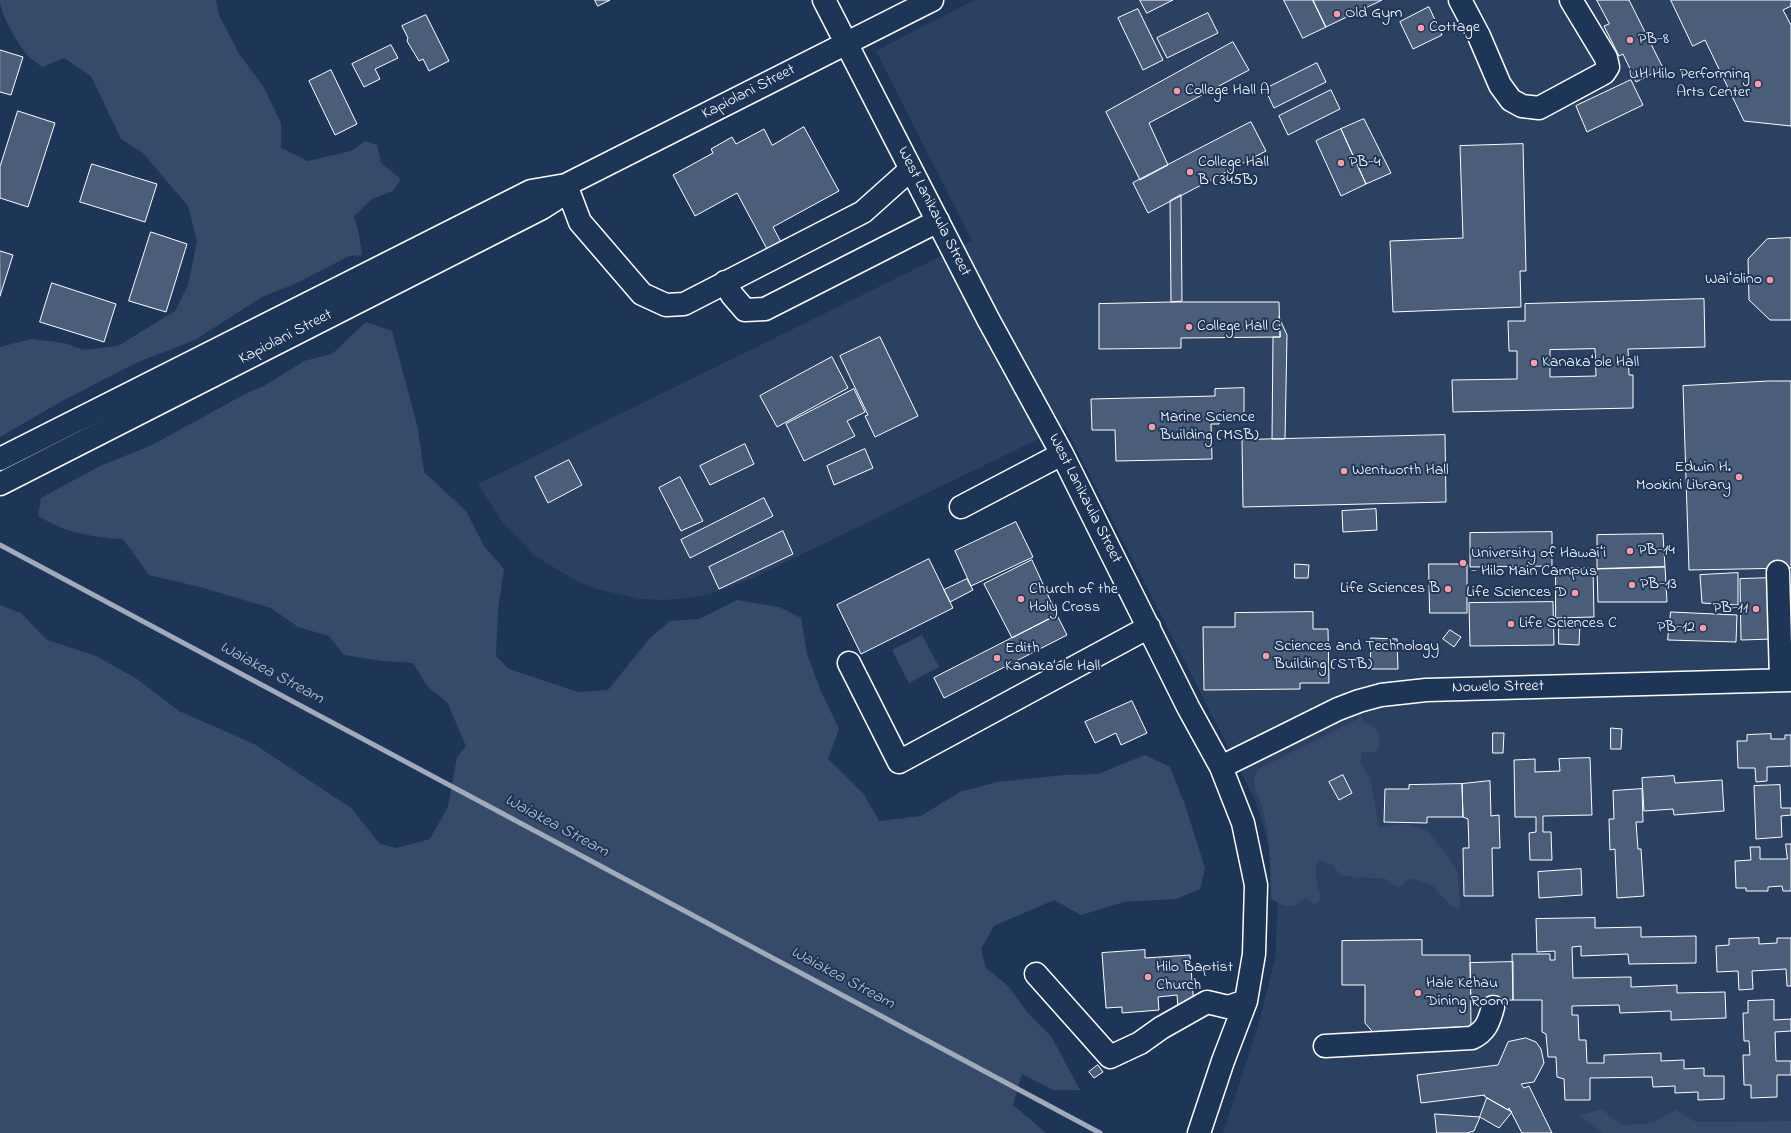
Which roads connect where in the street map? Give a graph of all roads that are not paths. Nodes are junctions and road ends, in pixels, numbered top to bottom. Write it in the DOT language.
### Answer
graph roads {
  1 [pos="824,0"];
  2 [pos="932,0"];
  3 [pos="1571,0"];
  4 [pos="1465,2"];
  5 [pos="846,43"];
  6 [pos="911,169"];
  7 [pos="566,185"];
  8 [pos="938,221"];
  9 [pos="725,282"];
  10 [pos="1062,454"];
  11 [pos="0,459"];
  12 [pos="0,484"];
  13 [pos="961,507"];
  14 [pos="1778,572"];
  15 [pos="1149,628"];
  16 [pos="849,663"];
  17 [pos="1786,680"];
  18 [pos="1221,767"];
  19 [pos="1036,974"];
  20 [pos="1246,1001"];
  21 [pos="1493,1007"];
  22 [pos="1325,1046"];
  23 [pos="1199,1133"];
  1 -- 5 [label="street, West Lanikaula Street"];
  2 -- 5 [label="street, Kapiolani Street"];
  3 -- 4 [label="street"];
  5 -- 6 [label="street, West Lanikaula Street"];
  5 -- 7 [label="street, Kapiolani Street"];
  6 -- 8 [label="street, West Lanikaula Street"];
  6 -- 9 [label="street"];
  7 -- 9 [label="street"];
  7 -- 11 [label="street, Kapiolani Street"];
  7 -- 12 [label="street, Kapiolani Street"];
  8 -- 9 [label="street"];
  8 -- 10 [label="street, West Lanikaula Street"];
  10 -- 13 [label="street"];
  10 -- 15 [label="street, West Lanikaula Street"];
  14 -- 17 [label="street"];
  15 -- 16 [label="street"];
  15 -- 18 [label="street, West Lanikaula Street"];
  17 -- 18 [label="street, Nowelo Street"];
  18 -- 20 [label="street, West Lanikaula Street"];
  19 -- 20 [label="street"];
  20 -- 23 [label="street, West Lanikaula Street"];
  21 -- 22 [label="street"];
}
